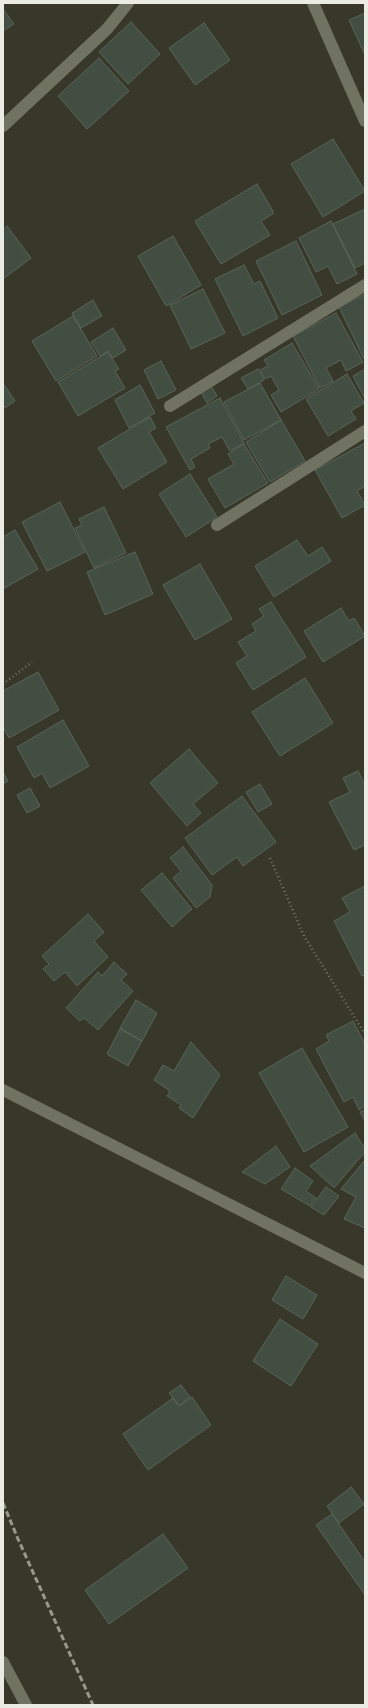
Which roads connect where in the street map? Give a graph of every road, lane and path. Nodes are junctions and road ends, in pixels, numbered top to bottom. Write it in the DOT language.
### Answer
graph roads {
  1 [pos="128,3"];
  2 [pos="313,3"];
  3 [pos="365,121"];
  4 [pos="3,126"];
  5 [pos="365,286"];
  6 [pos="170,406"];
  7 [pos="365,431"];
  8 [pos="217,525"];
  9 [pos="32,662"];
  10 [pos="3,684"];
  11 [pos="270,858"];
  12 [pos="365,1034"];
  13 [pos="3,1090"];
  14 [pos="365,1273"];
  15 [pos="3,1662"];
  16 [pos="26,1705"];
  1 -- 4 [label="street"];
  2 -- 3 [label="street"];
  5 -- 6 [label="street"];
  7 -- 8 [label="street"];
  9 -- 10 [label="path"];
  11 -- 12 [label="path"];
  13 -- 14 [label="street"];
  15 -- 16 [label="street"];
}
